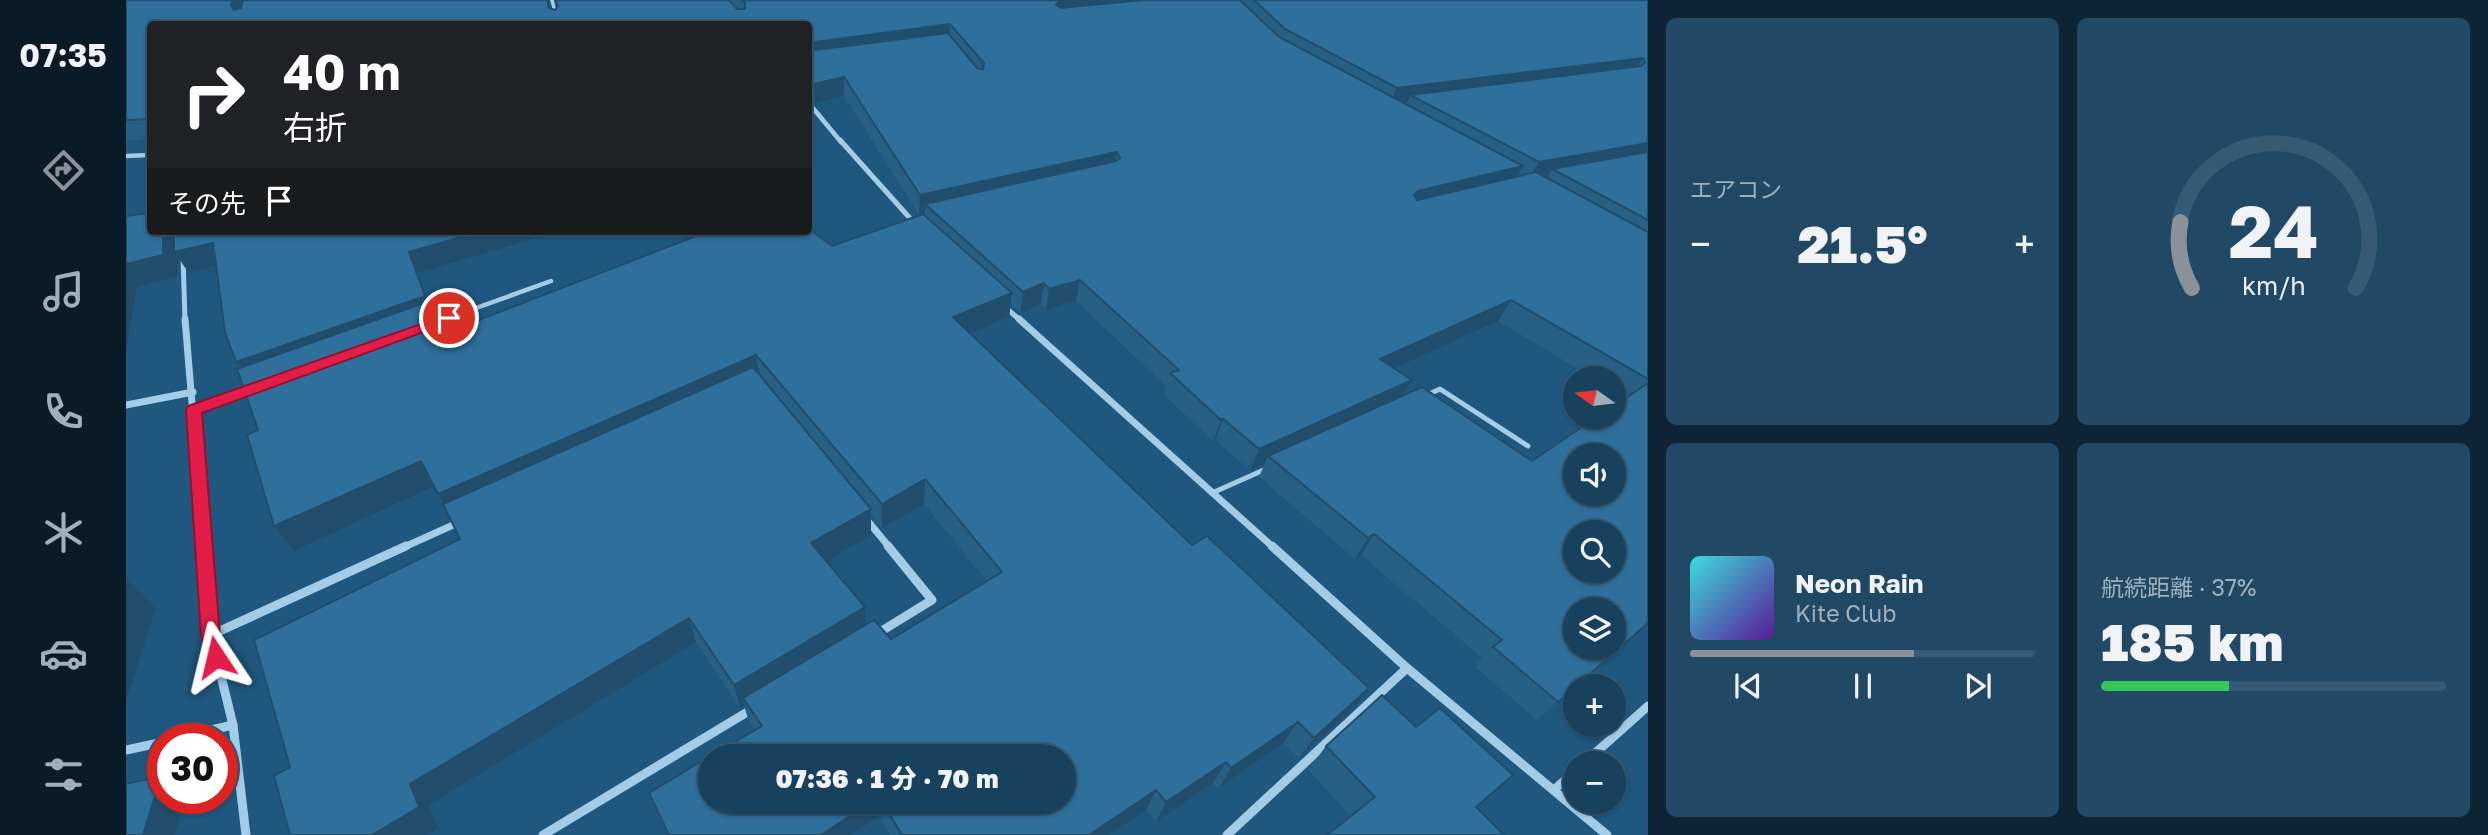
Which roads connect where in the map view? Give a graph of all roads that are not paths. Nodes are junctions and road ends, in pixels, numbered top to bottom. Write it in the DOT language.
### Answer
graph roads {
  1 [pos="552,0"];
  2 [pos="557,21"];
  3 [pos="812,107"];
  4 [pos="147,155"];
  5 [pos="126,156"];
  6 [pos="927,219"];
  7 [pos="914,222"];
  8 [pos="921,229"];
  9 [pos="183,244"];
  10 [pos="551,282"];
  11 [pos="997,300"];
  12 [pos="424,327"];
  13 [pos="258,387"];
  14 [pos="193,392"];
  15 [pos="1415,401"];
  16 [pos="126,405"];
  17 [pos="194,410"];
  18 [pos="1528,446"];
  19 [pos="1275,464"];
  20 [pos="1212,494"];
  21 [pos="863,514"];
  22 [pos="472,516"];
  23 [pos="211,635"];
  24 [pos="861,643"];
  25 [pos="1407,668"];
  26 [pos="767,700"];
  27 [pos="1648,706"];
  28 [pos="233,723"];
  29 [pos="147,745"];
  30 [pos="126,750"];
  31 [pos="1597,751"];
  32 [pos="238,767"];
  33 [pos="1563,782"];
  34 [pos="1554,790"];
  35 [pos="246,835"];
  36 [pos="543,835"];
  37 [pos="1227,835"];
  38 [pos="1607,835"];
  1 -- 2 [label="lane"];
  3 -- 7 [label="street"];
  4 -- 5 [label="lane"];
  6 -- 7 [label="lane"];
  7 -- 8 [label="street"];
  9 -- 14 [label="street"];
  10 -- 12 [label="lane"];
  11 -- 20 [label="street"];
  13 -- 17 [label="lane"];
  14 -- 16 [label="street"];
  14 -- 17 [label="street"];
  15 -- 18 [label="lane"];
  17 -- 23 [label="street"];
  19 -- 20 [label="lane"];
  20 -- 25 [label="street"];
  21 -- 24 [label="street"];
  22 -- 23 [label="street"];
  23 -- 28 [label="street"];
  25 -- 34 [label="street"];
  25 -- 37 [label="street"];
  26 -- 36 [label="street"];
  27 -- 31 [label="street"];
  29 -- 30 [label="street"];
  32 -- 35 [label="street"];
  33 -- 34 [label="street"];
  34 -- 38 [label="street"];
}
